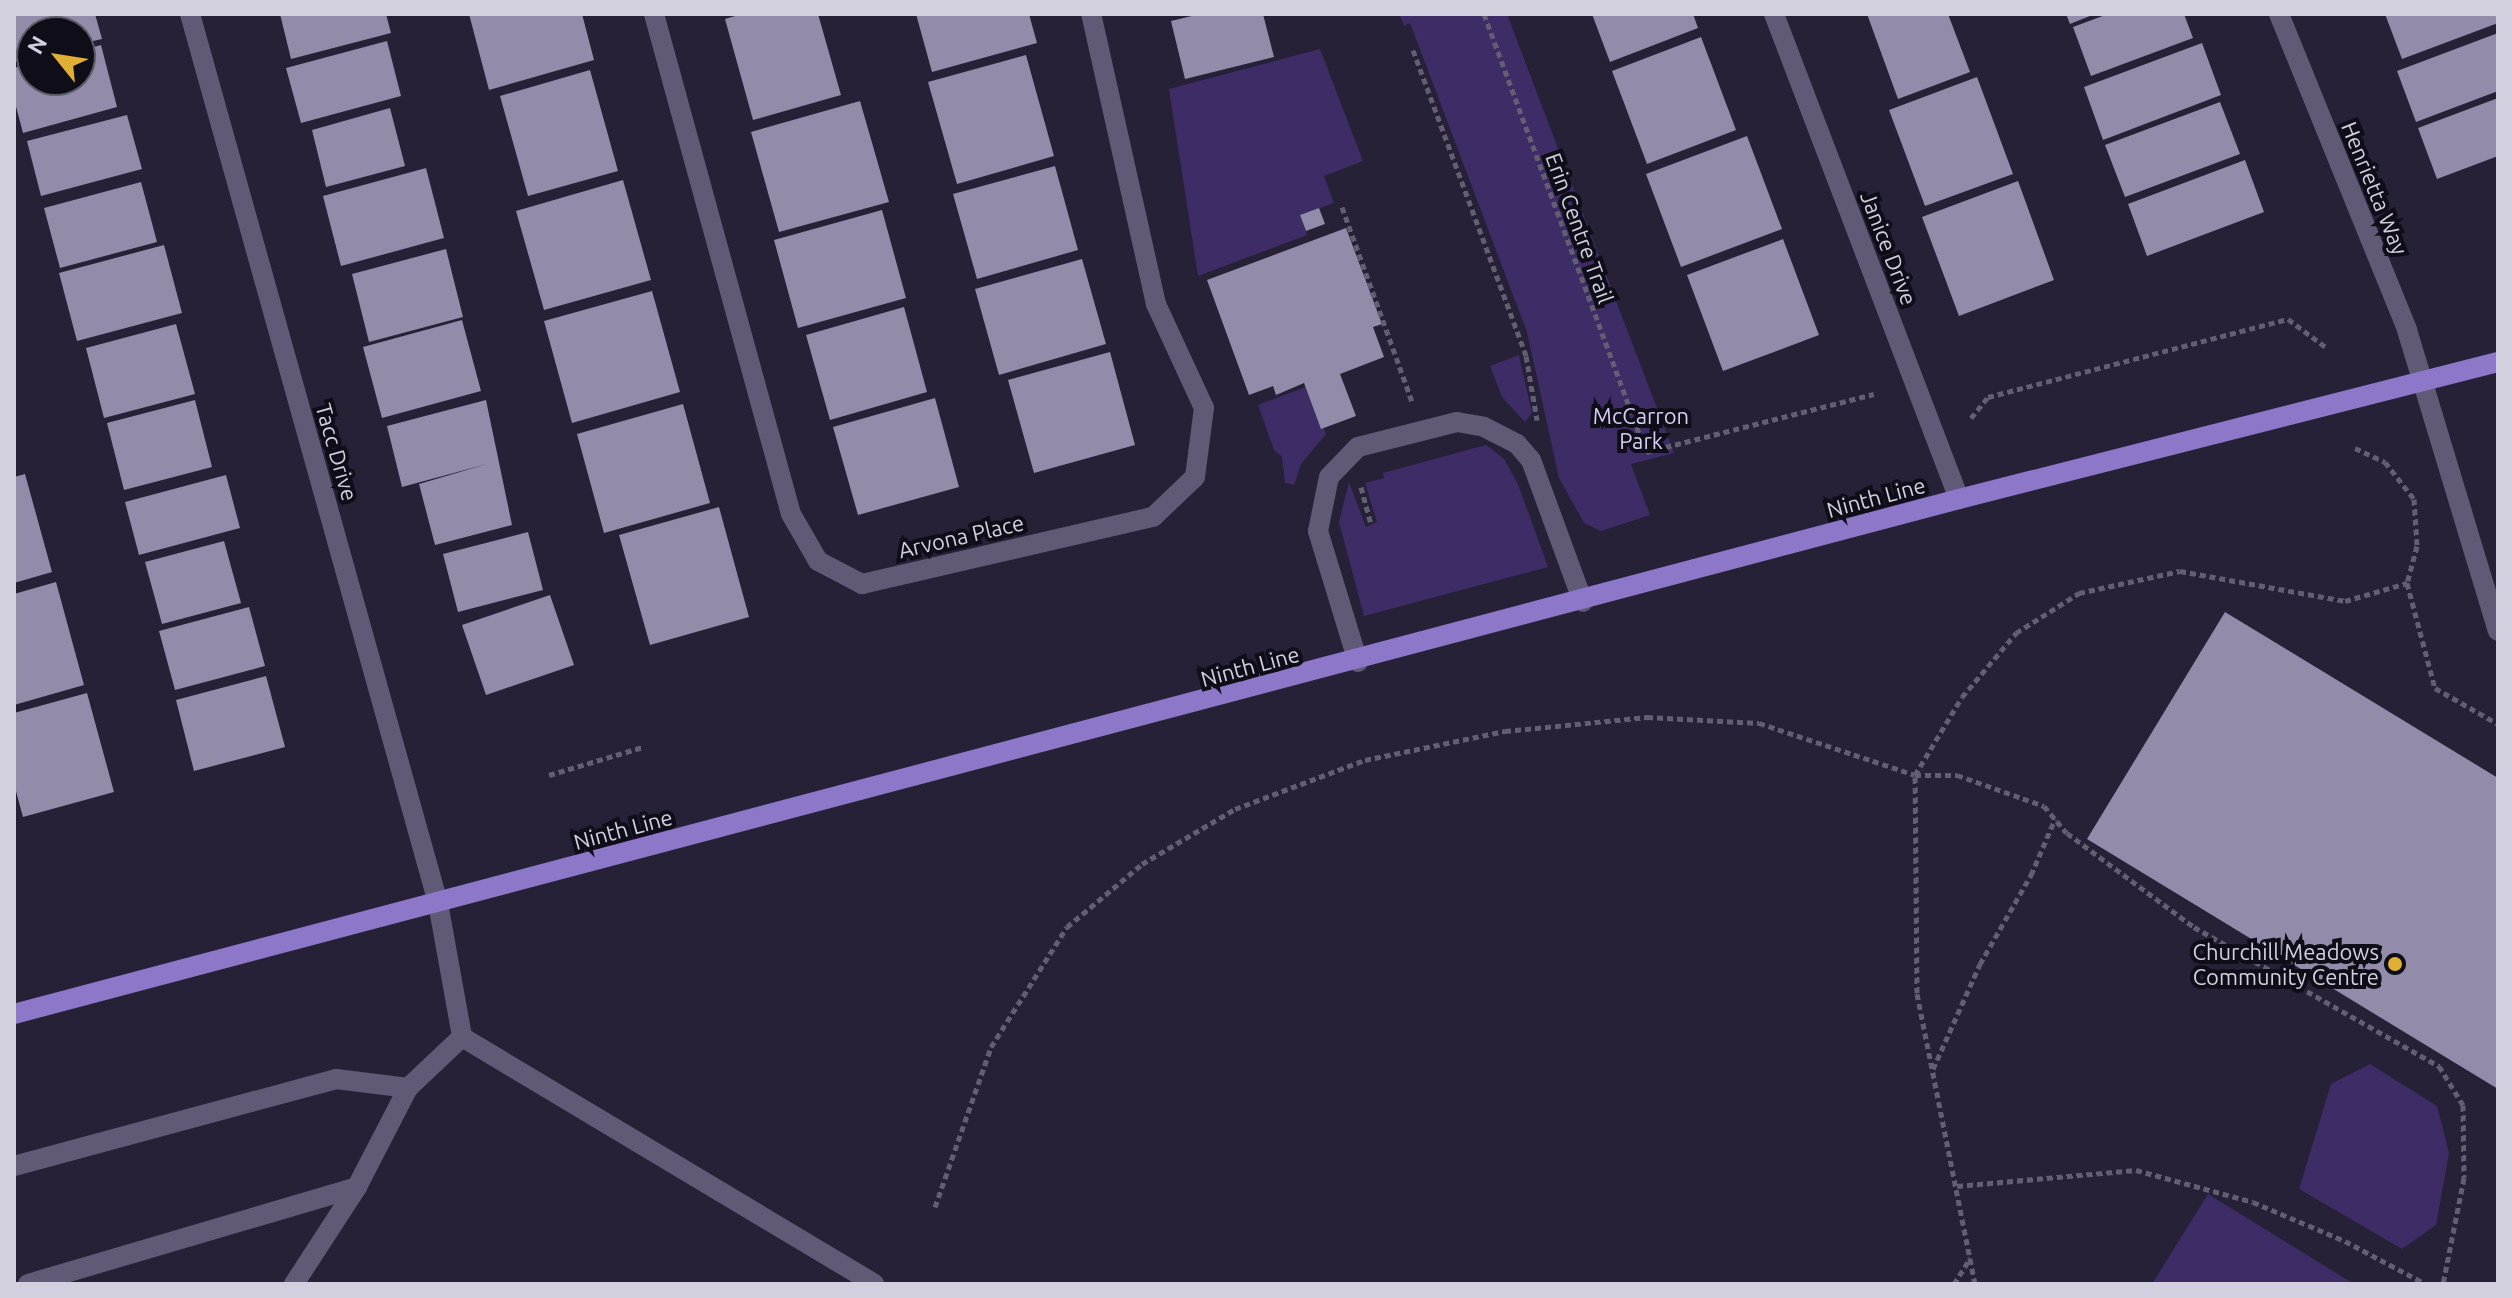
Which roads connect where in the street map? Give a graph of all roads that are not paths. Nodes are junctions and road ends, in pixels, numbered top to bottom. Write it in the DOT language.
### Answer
graph roads {
  1 [pos="190,14"];
  2 [pos="654,14"];
  3 [pos="1091,14"];
  4 [pos="1774,14"];
  5 [pos="2279,14"];
  6 [pos="2498,362"];
  7 [pos="2423,382"];
  8 [pos="1959,499"];
  9 [pos="1583,602"];
  10 [pos="2498,631"];
  11 [pos="1358,662"];
  12 [pos="438,903"];
  13 [pos="14,1014"];
  14 [pos="462,1037"];
  15 [pos="408,1088"];
  16 [pos="14,1166"];
  17 [pos="357,1187"];
  18 [pos="28,1284"];
  19 [pos="294,1284"];
  20 [pos="874,1284"];
  1 -- 12 [label="street, Tacc Drive"];
  2 -- 3 [label="street, Arvona Place"];
  4 -- 8 [label="street, Janice Drive"];
  5 -- 7 [label="street, Henrietta Way"];
  6 -- 7 [label="main road, Ninth Line"];
  7 -- 8 [label="main road, Ninth Line"];
  7 -- 10 [label="street, Henrietta Way"];
  8 -- 9 [label="main road, Ninth Line"];
  9 -- 11 [label="main road, Ninth Line"];
  9 -- 11 [label="street"];
  11 -- 12 [label="main road, Ninth Line"];
  12 -- 13 [label="main road, Ninth Line"];
  12 -- 14 [label="street, Tacc Drive"];
  14 -- 15 [label="street"];
  14 -- 20 [label="street"];
  15 -- 16 [label="street"];
  15 -- 17 [label="street"];
  17 -- 18 [label="street"];
  17 -- 19 [label="street"];
}
